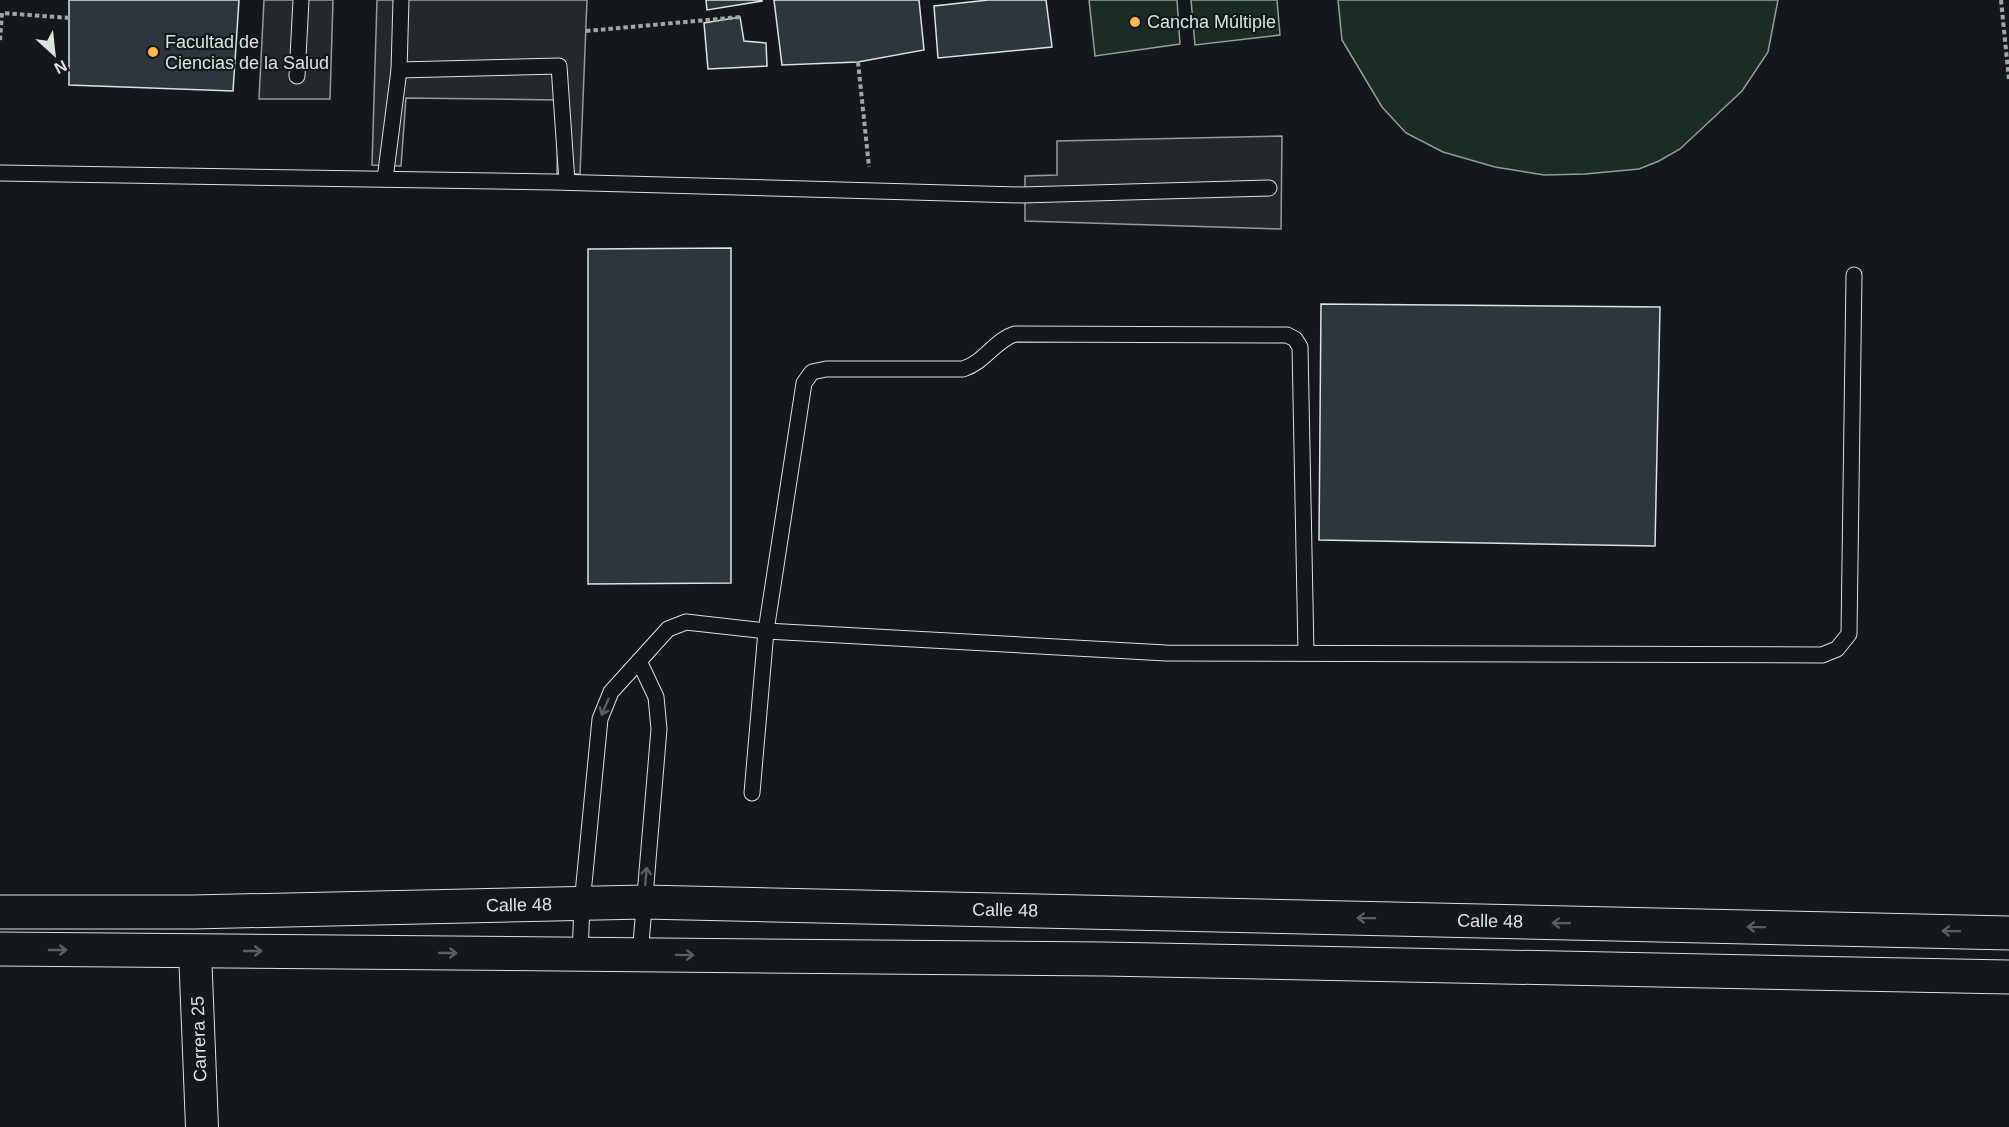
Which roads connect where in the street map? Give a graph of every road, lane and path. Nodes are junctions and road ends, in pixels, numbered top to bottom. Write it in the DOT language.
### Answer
graph roads {
  1 [pos="301,0"];
  2 [pos="401,0"];
  3 [pos="2001,0"];
  4 [pos="1,13"];
  5 [pos="740,17"];
  6 [pos="70,18"];
  7 [pos="586,31"];
  8 [pos="0,40"];
  9 [pos="858,62"];
  10 [pos="399,70"];
  11 [pos="297,76"];
  12 [pos="2009,80"];
  13 [pos="0,173"];
  14 [pos="385,179"];
  15 [pos="567,182"];
  16 [pos="1269,188"];
  17 [pos="871,192"];
  18 [pos="1854,275"];
  19 [pos="765,631"];
  20 [pos="1306,653"];
  21 [pos="639,661"];
  22 [pos="752,793"];
  23 [pos="644,902"];
  24 [pos="582,904"];
  25 [pos="0,912"];
  26 [pos="2009,933"];
  27 [pos="0,949"];
  28 [pos="195,951"];
  29 [pos="580,954"];
  30 [pos="640,955"];
  31 [pos="2009,977"];
  32 [pos="202,1127"];
  1 -- 11 [label="lane"];
  2 -- 10 [label="lane"];
  3 -- 12 [label="path"];
  4 -- 6 [label="path"];
  4 -- 8 [label="path"];
  5 -- 7 [label="path"];
  9 -- 17 [label="path"];
  10 -- 14 [label="lane"];
  10 -- 15 [label="lane"];
  13 -- 14 [label="lane"];
  14 -- 15 [label="lane"];
  15 -- 17 [label="lane"];
  16 -- 17 [label="lane"];
  18 -- 20 [label="lane"];
  19 -- 20 [label="lane"];
  19 -- 20 [label="lane"];
  19 -- 21 [label="lane"];
  19 -- 22 [label="lane"];
  23 -- 21 [label="lane, one-way"];
  21 -- 24 [label="lane, one-way"];
  23 -- 24 [label="main road, Calle 48"];
  26 -- 23 [label="main road, Calle 48, one-way"];
  23 -- 30 [label="lane"];
  24 -- 25 [label="main road, Calle 48"];
  24 -- 29 [label="lane"];
  27 -- 28 [label="main road, one-way"];
  28 -- 29 [label="main road, one-way"];
  28 -- 32 [label="street, Carrera 25"];
  29 -- 30 [label="main road"];
  30 -- 31 [label="main road, one-way"];
}
